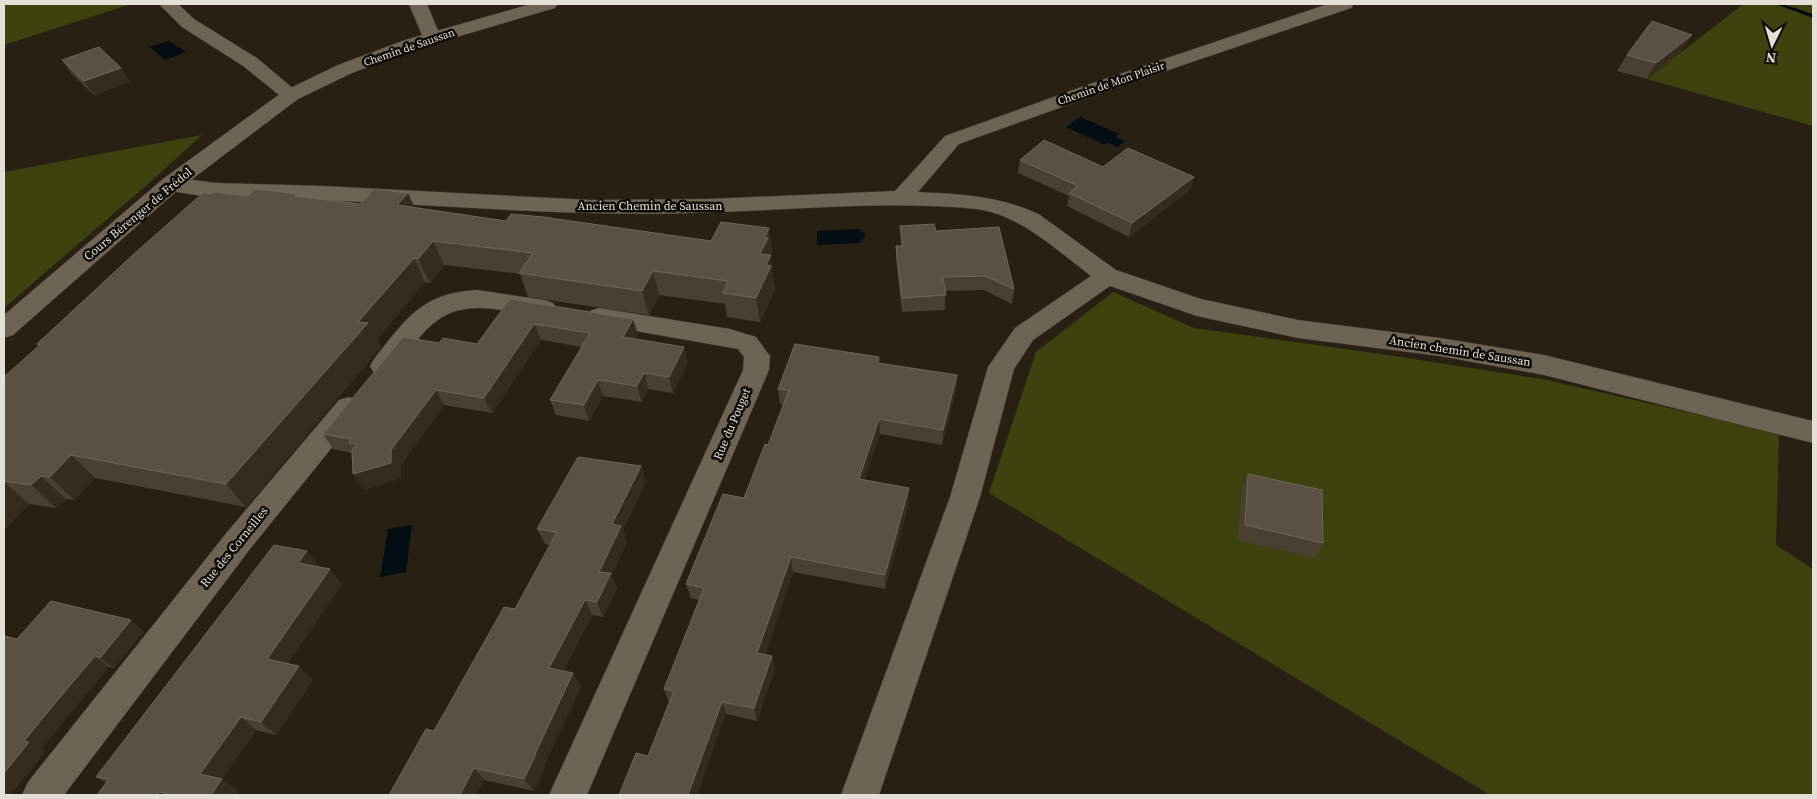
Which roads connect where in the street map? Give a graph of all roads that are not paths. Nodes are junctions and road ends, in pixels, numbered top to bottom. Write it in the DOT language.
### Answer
graph roads {
  1 [pos="168,4"];
  2 [pos="418,4"];
  3 [pos="549,4"];
  4 [pos="1345,4"];
  5 [pos="432,38"];
  6 [pos="284,101"];
  7 [pos="171,184"];
  8 [pos="901,198"];
  9 [pos="1108,276"];
  10 [pos="437,307"];
  11 [pos="4,329"];
  12 [pos="1813,432"];
  13 [pos="40,795"];
  14 [pos="568,795"];
  15 [pos="860,795"];
  1 -- 6 [label="street"];
  2 -- 5 [label="street"];
  3 -- 5 [label="street, Chemin de Saussan"];
  4 -- 8 [label="street, Chemin de Mon Plaisir"];
  5 -- 6 [label="street, Chemin de Saussan"];
  6 -- 7 [label="street, Cours Bérenger de Frédol"];
  7 -- 8 [label="street, Ancien Chemin de Saussan"];
  7 -- 11 [label="street, Cours Bérenger de Frédol"];
  8 -- 9 [label="street, Ancien Chemin de Saussan"];
  9 -- 12 [label="street, Ancien chemin de Saussan"];
  9 -- 15 [label="street"];
  10 -- 13 [label="street, Rue des Corneilles"];
  10 -- 14 [label="street, Rue du Pouget"];
}
